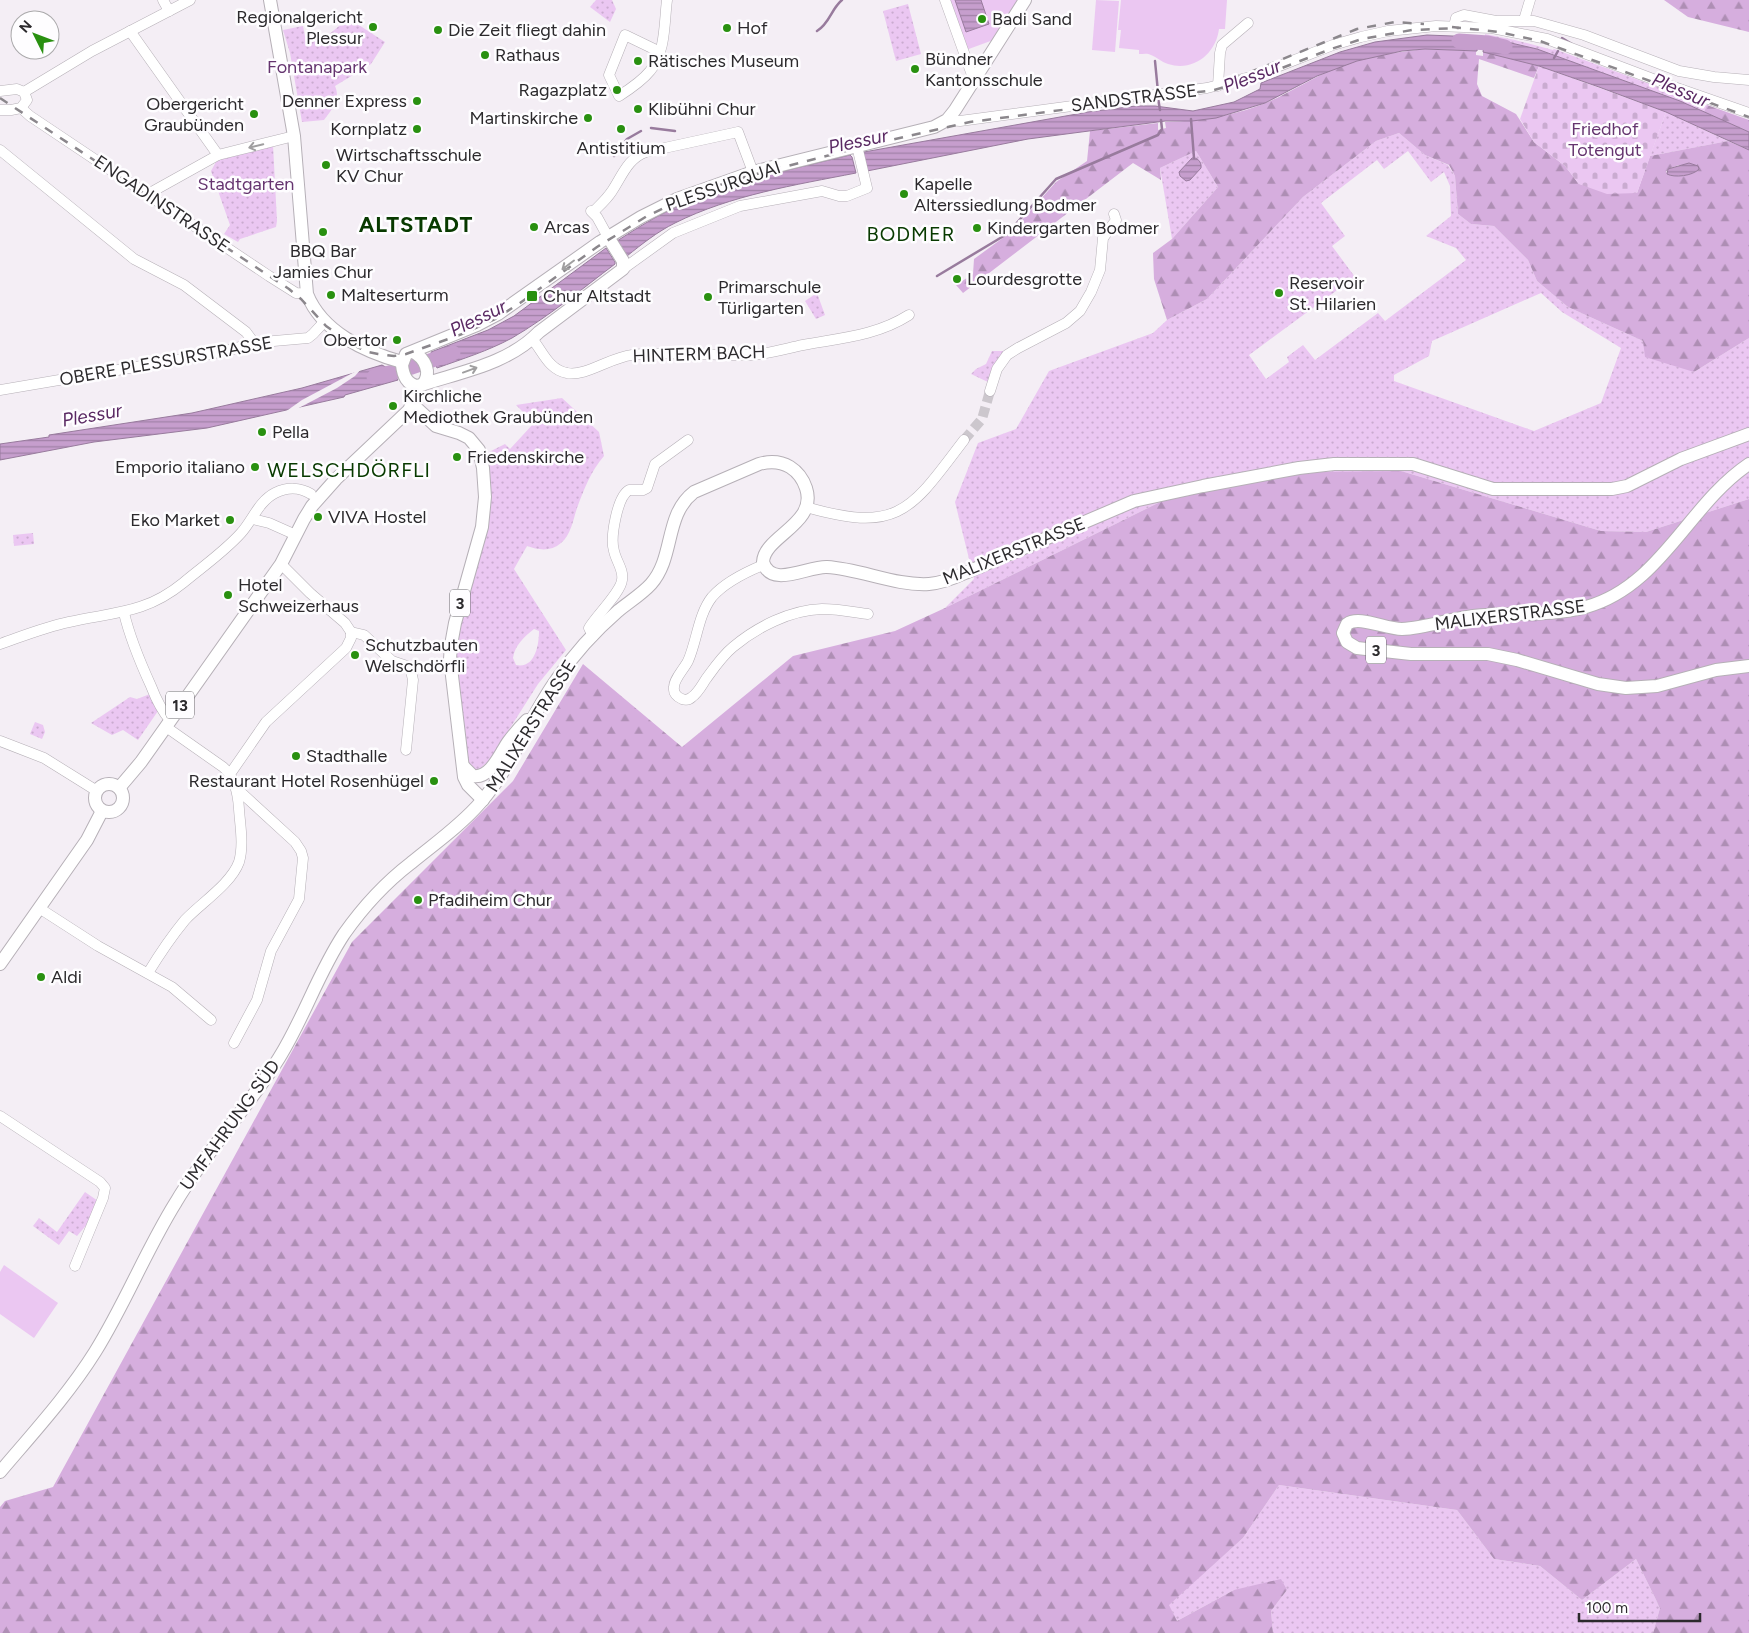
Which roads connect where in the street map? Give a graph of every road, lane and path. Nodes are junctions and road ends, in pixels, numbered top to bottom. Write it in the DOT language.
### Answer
graph roads {
  1 [pos="163,0"];
  2 [pos="190,0"];
  3 [pos="270,0"];
  4 [pos="660,0"];
  5 [pos="667,0"];
  6 [pos="945,0"];
  7 [pos="1026,0"];
  8 [pos="1530,0"];
  9 [pos="169,11"];
  10 [pos="1524,20"];
  11 [pos="1248,22"];
  12 [pos="1454,26"];
  13 [pos="130,31"];
  14 [pos="654,49"];
  15 [pos="644,78"];
  16 [pos="975,79"];
  17 [pos="1749,80"];
  18 [pos="1218,86"];
  19 [pos="0,91"];
  20 [pos="24,92"];
  21 [pos="16,109"];
  22 [pos="0,110"];
  23 [pos="1749,113"];
  24 [pos="0,119"];
  25 [pos="947,120"];
  26 [pos="294,136"];
  27 [pos="0,150"];
  28 [pos="858,150"];
  29 [pos="218,155"];
  30 [pos="753,172"];
  31 [pos="148,194"];
  32 [pos="1114,214"];
  33 [pos="610,241"];
  34 [pos="622,264"];
  35 [pos="307,294"];
  36 [pos="909,315"];
  37 [pos="325,321"];
  38 [pos="533,340"];
  39 [pos="252,343"];
  40 [pos="407,358"];
  41 [pos="415,383"];
  42 [pos="0,390"];
  43 [pos="990,391"];
  44 [pos="412,404"];
  45 [pos="1749,434"];
  46 [pos="688,440"];
  47 [pos="964,440"];
  48 [pos="1749,464"];
  49 [pos="311,494"];
  50 [pos="806,507"];
  51 [pos="253,519"];
  52 [pos="296,535"];
  53 [pos="282,564"];
  54 [pos="763,565"];
  55 [pos="124,612"];
  56 [pos="868,614"];
  57 [pos="351,632"];
  58 [pos="593,636"];
  59 [pos="0,644"];
  60 [pos="1749,666"];
  61 [pos="540,705"];
  62 [pos="168,723"];
  63 [pos="0,741"];
  64 [pos="406,750"];
  65 [pos="463,766"];
  66 [pos="230,774"];
  67 [pos="119,788"];
  68 [pos="236,788"];
  69 [pos="97,791"];
  70 [pos="483,800"];
  71 [pos="102,810"];
  72 [pos="39,908"];
  73 [pos="0,964"];
  74 [pos="148,973"];
  75 [pos="211,1020"];
  76 [pos="234,1043"];
  77 [pos="0,1116"];
  78 [pos="74,1266"];
  79 [pos="0,1472"];
  1 -- 9 [label="street"];
  2 -- 9 [label="street"];
  3 -- 26 [label="main road"];
  4 -- 14 [label="street"];
  5 -- 15 [label="street"];
  6 -- 16 [label="street"];
  7 -- 16 [label="main road"];
  8 -- 10 [label="street"];
  9 -- 13 [label="street"];
  10 -- 12 [label="street"];
  10 -- 17 [label="street"];
  11 -- 18 [label="street"];
  12 -- 18 [label="street, SANDSTRASSE"];
  12 -- 23 [label="street, SANDSTRASSE"];
  13 -- 20 [label="street"];
  13 -- 29 [label="street"];
  14 -- 15 [label="street"];
  14 -- 15 [label="street"];
  16 -- 25 [label="main road"];
  18 -- 25 [label="street, SANDSTRASSE"];
  19 -- 20 [label="street"];
  20 -- 21 [label="street"];
  21 -- 22 [label="street"];
  21 -- 24 [label="street"];
  21 -- 31 [label="street, ENGADINSTRASSE"];
  25 -- 28 [label="main road, PLESSURQUAI"];
  26 -- 29 [label="street, one-way"];
  26 -- 35 [label="main road"];
  27 -- 39 [label="street"];
  28 -- 30 [label="main road, PLESSURQUAI"];
  28 -- 34 [label="street"];
  29 -- 31 [label="street"];
  30 -- 33 [label="main road, PLESSURQUAI"];
  30 -- 33 [label="street"];
  31 -- 35 [label="street, ENGADINSTRASSE"];
  32 -- 43 [label="street"];
  33 -- 34 [label="main road"];
  33 -- 40 [label="main road, PLESSURQUAI, one-way"];
  34 -- 38 [label="main road"];
  35 -- 37 [label="main road"];
  36 -- 38 [label="street, HINTERM BACH"];
  37 -- 39 [label="street, OBERE PLESSURSTRASSE"];
  37 -- 40 [label="main road"];
  41 -- 38 [label="main road, one-way"];
  39 -- 42 [label="street, OBERE PLESSURSTRASSE"];
  40 -- 41 [label="main road"];
  40 -- 41 [label="main road"];
  41 -- 44 [label="main road"];
  44 -- 52 [label="main road, 13"];
  44 -- 65 [label="main road, MALIXERSTRASSE / 3"];
  45 -- 54 [label="main road, MALIXERSTRASSE"];
  46 -- 58 [label="street"];
  47 -- 50 [label="street"];
  48 -- 60 [label="main road, MALIXERSTRASSE / 3"];
  49 -- 51 [label="street"];
  50 -- 54 [label="main road"];
  50 -- 58 [label="main road, MALIXERSTRASSE"];
  51 -- 52 [label="street"];
  51 -- 55 [label="street"];
  52 -- 53 [label="main road, 13"];
  53 -- 57 [label="street"];
  53 -- 62 [label="main road, 13"];
  54 -- 56 [label="street"];
  55 -- 59 [label="street"];
  55 -- 62 [label="street"];
  57 -- 64 [label="street"];
  57 -- 66 [label="street"];
  58 -- 61 [label="main road, MALIXERSTRASSE"];
  61 -- 65 [label="main road"];
  61 -- 70 [label="main road, MALIXERSTRASSE"];
  62 -- 66 [label="street"];
  62 -- 67 [label="main road, 13"];
  63 -- 69 [label="street"];
  65 -- 70 [label="main road, MALIXERSTRASSE / 3"];
  66 -- 68 [label="street"];
  67 -- 69 [label="main road"];
  67 -- 71 [label="main road"];
  68 -- 74 [label="street"];
  68 -- 76 [label="street"];
  69 -- 71 [label="main road"];
  70 -- 79 [label="main road, UMFAHRUNG SÜD"];
  71 -- 72 [label="main road"];
  72 -- 73 [label="main road"];
  72 -- 74 [label="street"];
  74 -- 75 [label="street"];
  77 -- 78 [label="street"];
}
